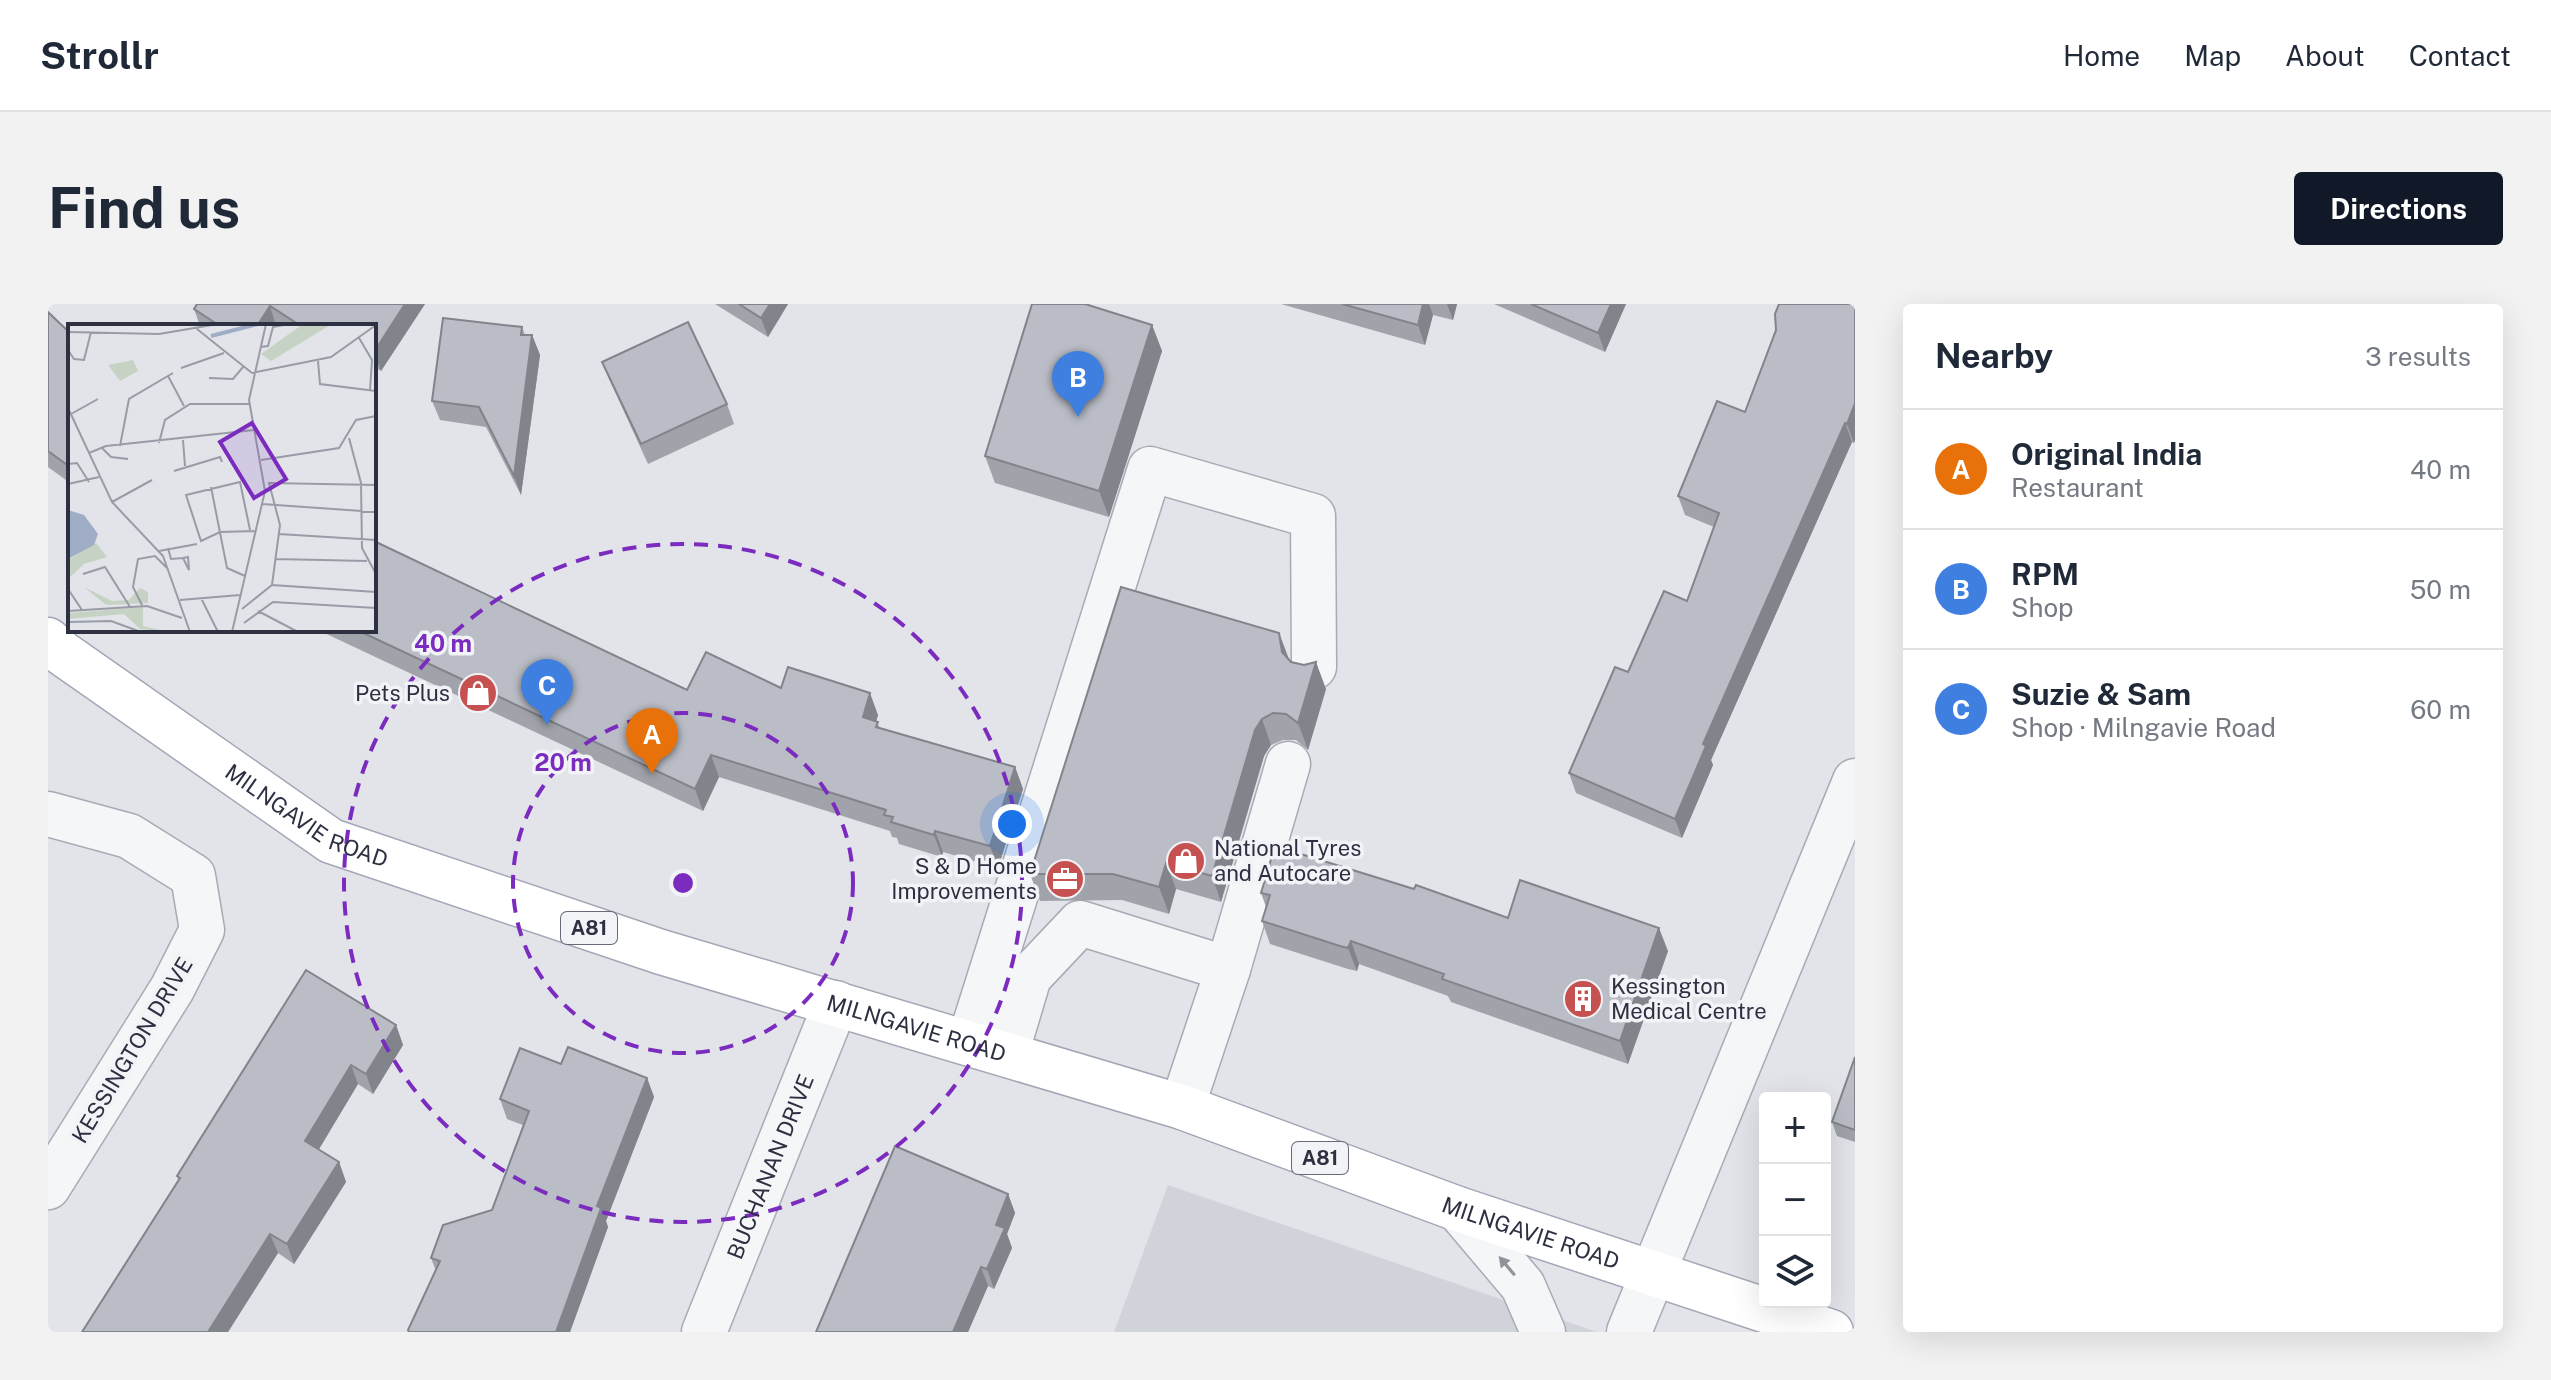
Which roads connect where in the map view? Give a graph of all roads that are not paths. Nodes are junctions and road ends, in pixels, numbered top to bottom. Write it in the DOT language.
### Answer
graph roads {
  1 [pos="48,640"];
  2 [pos="1314,667"];
  3 [pos="1288,764"];
  4 [pos="1855,781"];
  5 [pos="48,814"];
  6 [pos="1228,969"];
  7 [pos="836,1003"];
  8 [pos="988,1048"];
  9 [pos="1182,1107"];
  10 [pos="48,1187"];
  11 [pos="1458,1209"];
  12 [pos="1654,1273"];
  13 [pos="704,1332"];
  14 [pos="1543,1332"];
  15 [pos="1629,1332"];
  16 [pos="1831,1332"];
  1 -- 7 [label="main road, MILNGAVIE ROAD / A81"];
  2 -- 8 [label="street"];
  3 -- 6 [label="street"];
  4 -- 12 [label="street"];
  5 -- 10 [label="street, KESSINGTON DRIVE"];
  6 -- 8 [label="street"];
  6 -- 9 [label="street"];
  7 -- 8 [label="main road, MILNGAVIE ROAD / A81"];
  7 -- 13 [label="street, BUCHANAN DRIVE"];
  8 -- 9 [label="main road, MILNGAVIE ROAD / A81"];
  9 -- 11 [label="main road, MILNGAVIE ROAD / A81"];
  11 -- 12 [label="main road, MILNGAVIE ROAD / A81"];
  14 -- 11 [label="street, one-way"];
  12 -- 15 [label="street"];
  12 -- 16 [label="main road, MILNGAVIE ROAD / A81"];
}
